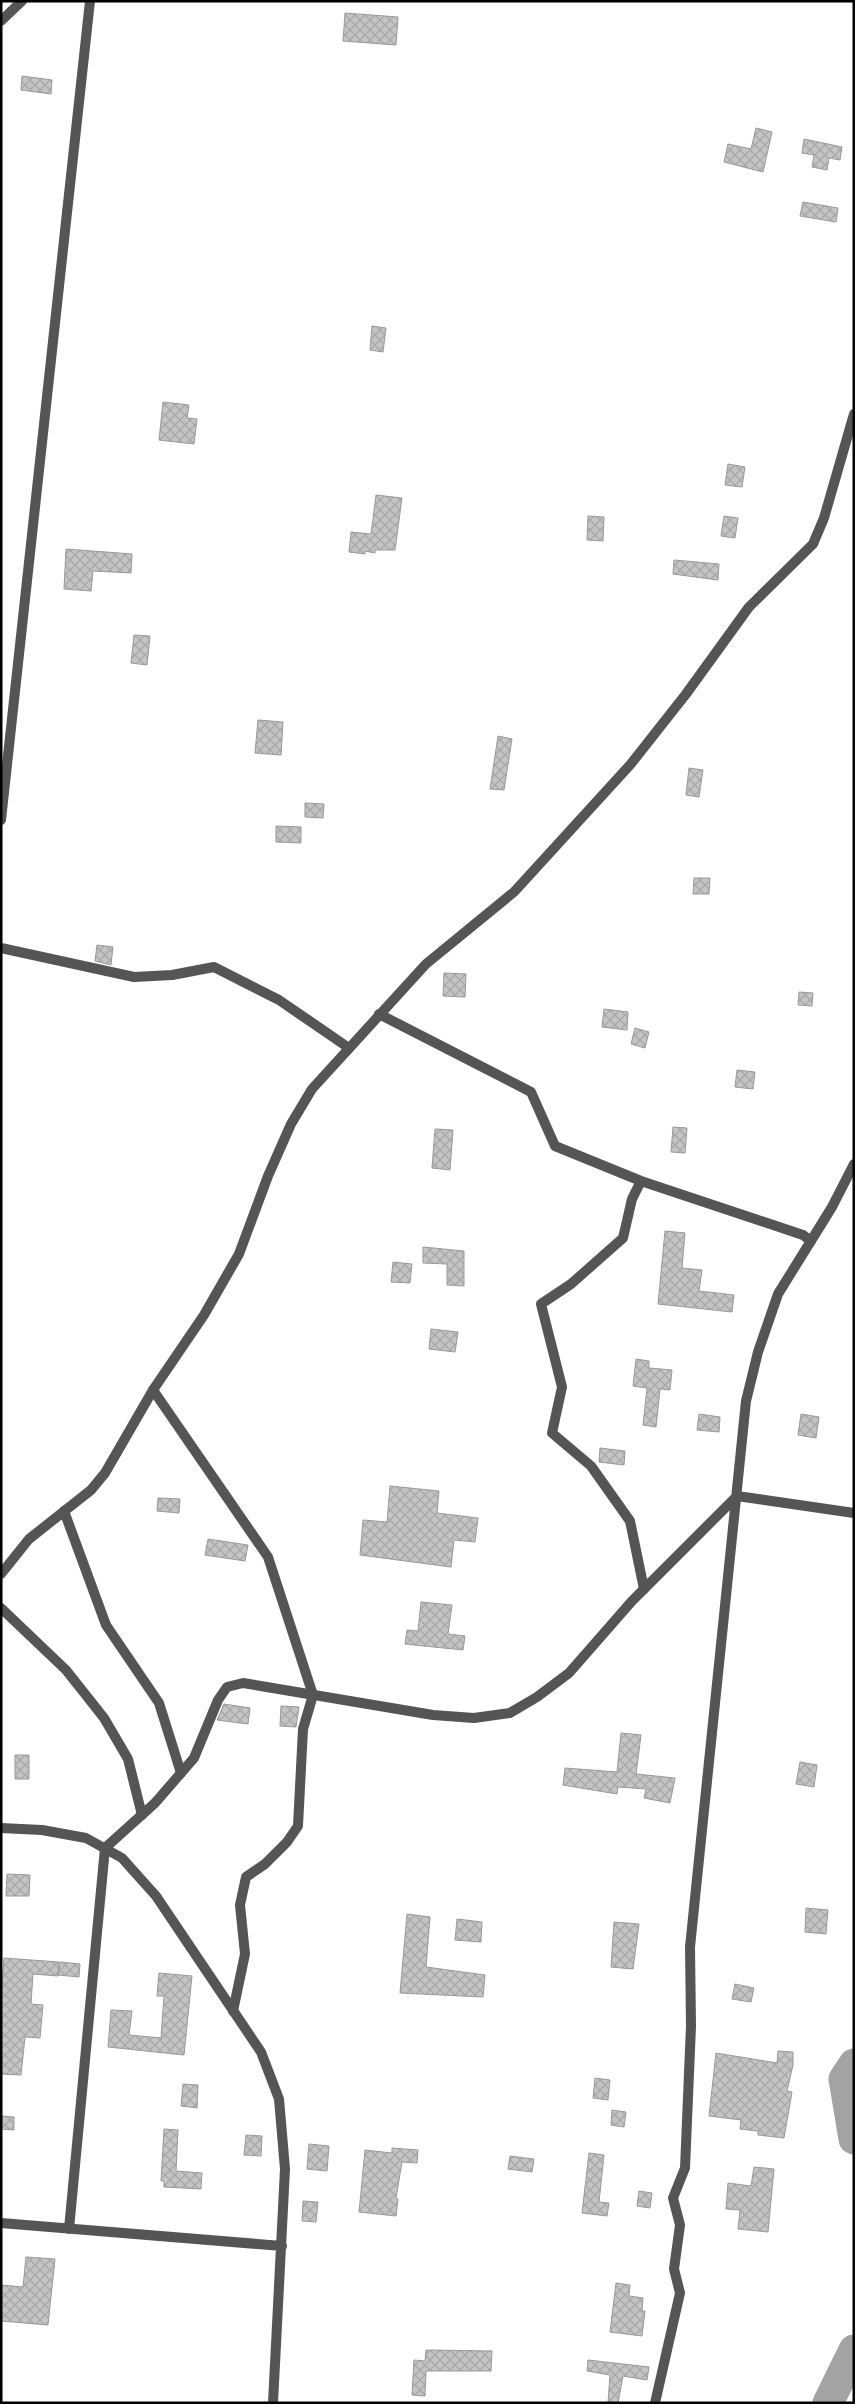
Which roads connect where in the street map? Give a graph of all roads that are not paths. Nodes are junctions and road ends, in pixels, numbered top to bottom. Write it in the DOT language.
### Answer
graph roads {
  1 [pos="22,1"];
  2 [pos="90,1"];
  3 [pos="1,21"];
  4 [pos="854,414"];
  5 [pos="1,820"];
  6 [pos="1,948"];
  7 [pos="379,1014"];
  8 [pos="349,1048"];
  9 [pos="854,1164"];
  10 [pos="641,1181"];
  11 [pos="811,1241"];
  12 [pos="153,1390"];
  13 [pos="737,1496"];
  14 [pos="64,1511"];
  15 [pos="854,1513"];
  16 [pos="1,1574"];
  17 [pos="644,1589"];
  18 [pos="1,1608"];
  19 [pos="313,1695"];
  20 [pos="181,1773"];
  21 [pos="142,1815"];
  22 [pos="1,1828"];
  23 [pos="105,1848"];
  24 [pos="233,2011"];
  25 [pos="1,2223"];
  26 [pos="70,2229"];
  27 [pos="282,2246"];
  28 [pos="273,2403"];
  29 [pos="656,2403"];
  1 -- 3 [label="street"];
  2 -- 5 [label="street"];
  4 -- 7 [label="street"];
  6 -- 8 [label="street"];
  7 -- 8 [label="street"];
  7 -- 10 [label="street"];
  8 -- 12 [label="street"];
  9 -- 11 [label="street"];
  10 -- 11 [label="street"];
  10 -- 17 [label="street"];
  11 -- 13 [label="street"];
  12 -- 14 [label="street"];
  12 -- 19 [label="street"];
  13 -- 15 [label="street"];
  13 -- 17 [label="street"];
  13 -- 29 [label="street"];
  14 -- 16 [label="street"];
  14 -- 20 [label="street"];
  17 -- 19 [label="street"];
  18 -- 21 [label="street"];
  19 -- 20 [label="street"];
  19 -- 24 [label="street"];
  20 -- 21 [label="street"];
  21 -- 23 [label="street"];
  22 -- 23 [label="street"];
  23 -- 24 [label="street"];
  23 -- 26 [label="street"];
  24 -- 27 [label="street"];
  25 -- 26 [label="street"];
  26 -- 27 [label="street"];
  27 -- 28 [label="street"];
}
